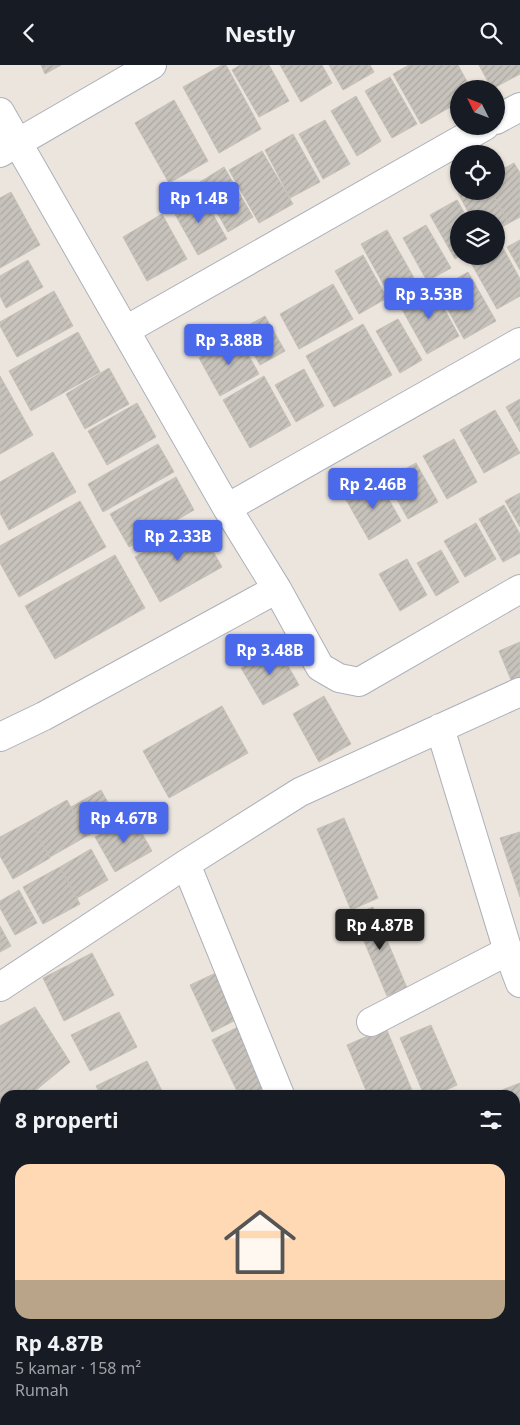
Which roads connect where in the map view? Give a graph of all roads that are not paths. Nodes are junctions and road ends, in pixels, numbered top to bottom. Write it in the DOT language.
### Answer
graph roads {
  1 [pos="152,65"];
  2 [pos="520,107"];
  3 [pos="0,112"];
  4 [pos="505,115"];
  5 [pos="469,135"];
  6 [pos="9,149"];
  7 [pos="126,330"];
  8 [pos="520,343"];
  9 [pos="227,507"];
  10 [pos="277,589"];
  11 [pos="520,589"];
  12 [pos="520,692"];
  13 [pos="440,728"];
  14 [pos="0,737"];
  15 [pos="186,865"];
  16 [pos="508,951"];
  17 [pos="520,983"];
  18 [pos="0,987"];
  19 [pos="371,1022"];
  20 [pos="278,1090"];
  1 -- 6 [label="street"];
  2 -- 4 [label="street"];
  3 -- 6 [label="street"];
  5 -- 7 [label="street"];
  6 -- 7 [label="street"];
  7 -- 9 [label="street"];
  8 -- 9 [label="street"];
  9 -- 10 [label="street"];
  10 -- 11 [label="street"];
  10 -- 14 [label="street"];
  12 -- 13 [label="street"];
  13 -- 15 [label="street"];
  13 -- 16 [label="street"];
  15 -- 18 [label="street"];
  15 -- 20 [label="street"];
  16 -- 17 [label="street"];
  16 -- 19 [label="street"];
}
